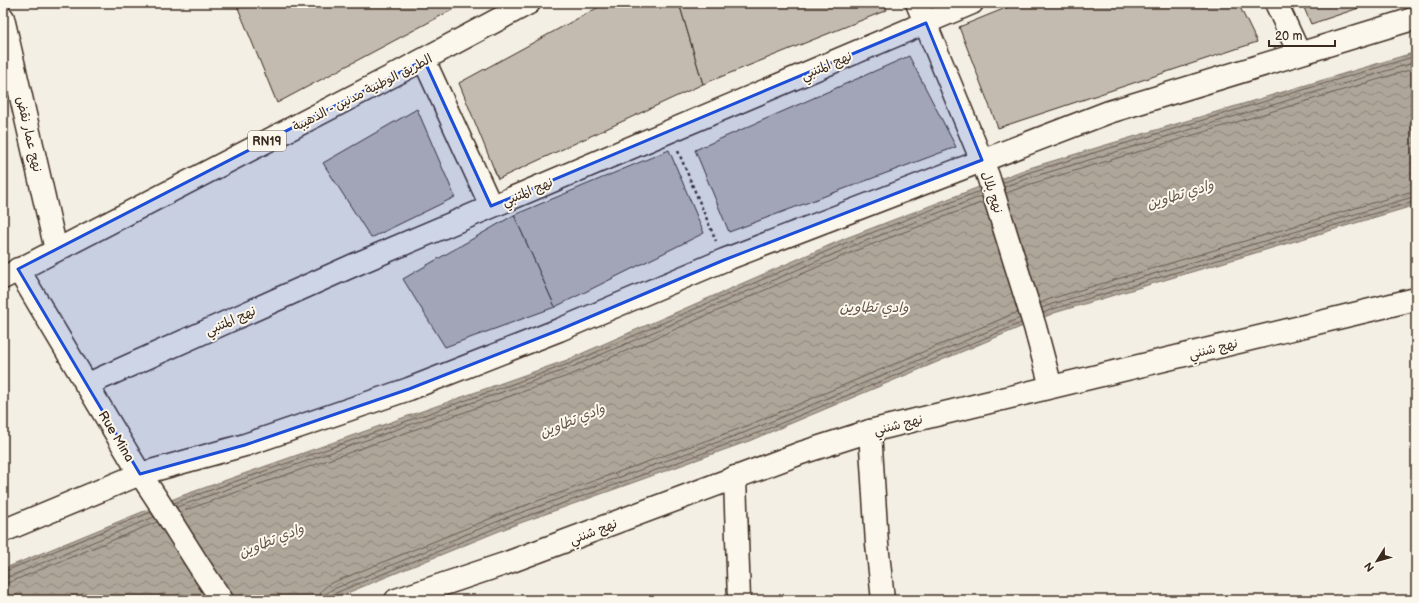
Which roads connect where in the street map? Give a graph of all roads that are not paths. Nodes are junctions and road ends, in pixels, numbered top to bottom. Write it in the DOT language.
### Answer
graph roads {
  1 [pos="529,3"];
  2 [pos="917,3"];
  3 [pos="972,3"];
  4 [pos="1276,3"];
  5 [pos="3,18"];
  6 [pos="1416,18"];
  7 [pos="926,23"];
  8 [pos="1299,53"];
  9 [pos="424,60"];
  10 [pos="985,168"];
  11 [pos="491,206"];
  12 [pos="56,250"];
  13 [pos="11,273"];
  14 [pos="1416,299"];
  15 [pos="86,384"];
  16 [pos="1051,387"];
  17 [pos="870,431"];
  18 [pos="140,474"];
  19 [pos="735,477"];
  20 [pos="3,531"];
  21 [pos="433,594"];
  22 [pos="222,600"];
  23 [pos="396,600"];
  24 [pos="739,600"];
  25 [pos="883,600"];
  1 -- 9 [label="street, الطريق الوطنية مدنين - الذهيبة / RN19"];
  2 -- 7 [label="street, نهج بلال"];
  3 -- 7 [label="street, نهج المتنبي"];
  4 -- 8 [label="street"];
  5 -- 12 [label="street, نهج عمار نقض"];
  6 -- 8 [label="street"];
  7 -- 10 [label="street, نهج بلال"];
  7 -- 11 [label="street, نهج المتنبي"];
  8 -- 10 [label="street"];
  9 -- 11 [label="street"];
  9 -- 12 [label="street, الطريق الوطنية مدنين - الذهيبة / RN19"];
  10 -- 16 [label="street, نهج بلال"];
  10 -- 18 [label="street"];
  11 -- 15 [label="street, نهج المتنبي"];
  12 -- 13 [label="street, الطريق الوطنية مدنين - الذهيبة / RN19"];
  13 -- 15 [label="street, Rue Mina"];
  14 -- 16 [label="street, نهج شنني"];
  15 -- 18 [label="street, Rue Mina"];
  16 -- 17 [label="street, نهج شنني"];
  17 -- 19 [label="street, نهج شنني"];
  17 -- 25 [label="street"];
  18 -- 20 [label="street"];
  18 -- 22 [label="street, Rue Mina"];
  19 -- 21 [label="street, نهج شنني"];
  19 -- 24 [label="street"];
  21 -- 23 [label="street, نهج شنني"];
}
